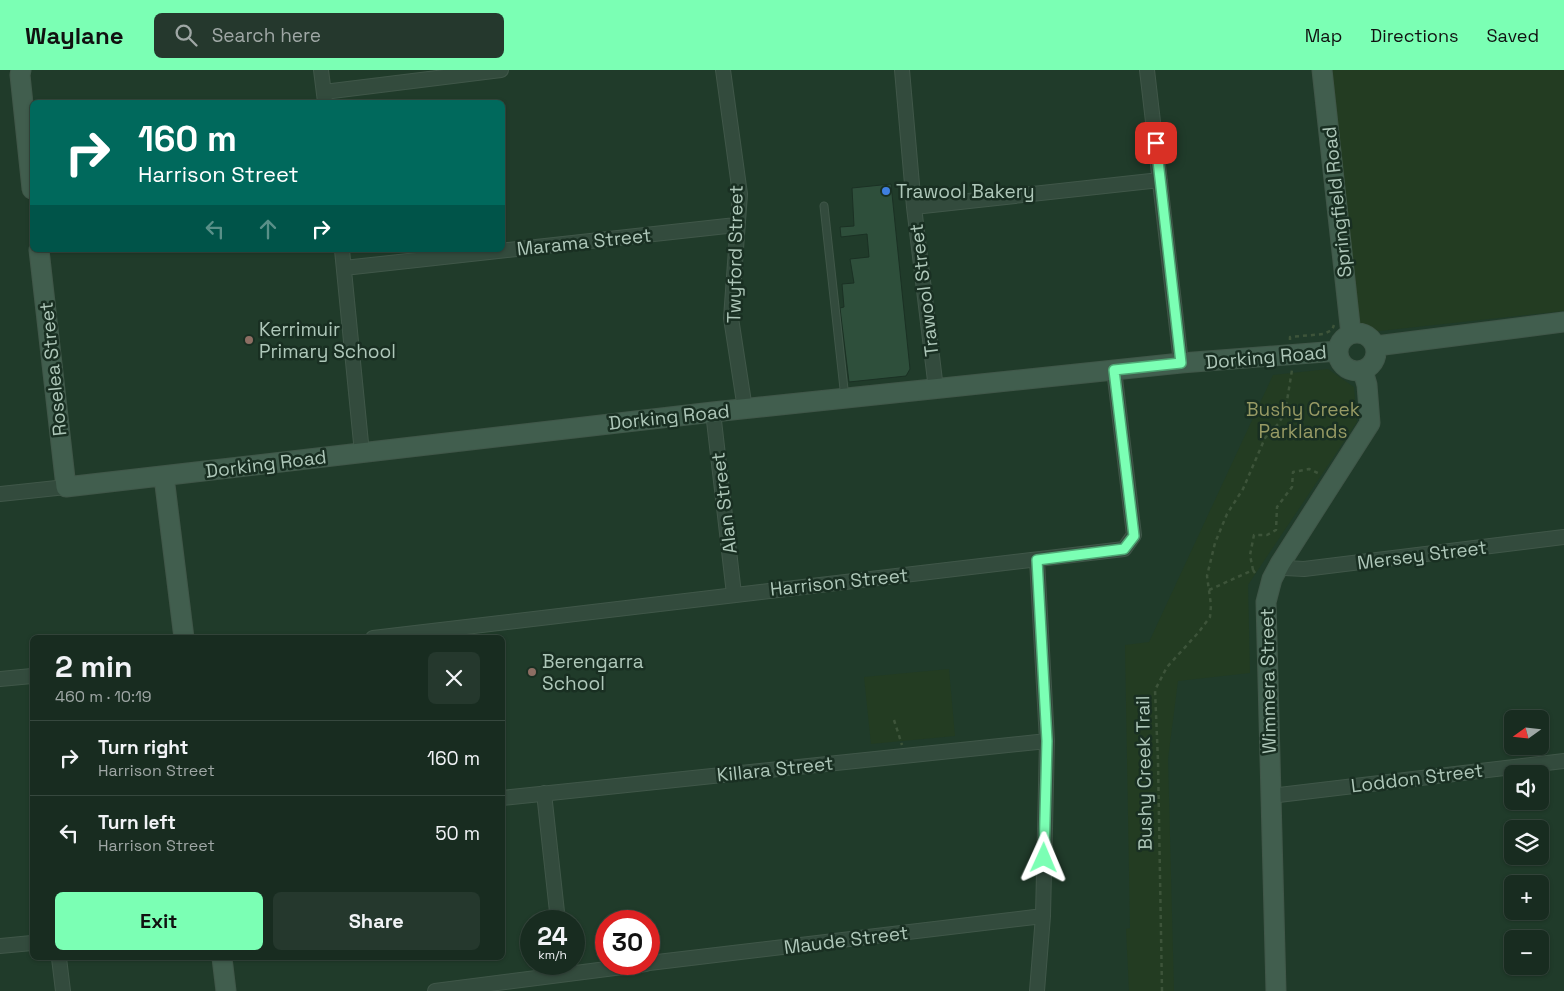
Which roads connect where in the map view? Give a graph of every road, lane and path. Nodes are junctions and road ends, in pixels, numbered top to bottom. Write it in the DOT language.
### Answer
graph roads {
  1 [pos="21,70"];
  2 [pos="321,70"];
  3 [pos="501,70"];
  4 [pos="723,70"];
  5 [pos="902,70"];
  6 [pos="1147,70"];
  7 [pos="1322,70"];
  8 [pos="324,97"];
  9 [pos="30,170"];
  10 [pos="1160,180"];
  11 [pos="824,206"];
  12 [pos="914,207"];
  13 [pos="736,225"];
  14 [pos="505,250"];
  15 [pos="39,252"];
  16 [pos="342,252"];
  17 [pos="490,252"];
  18 [pos="344,268"];
  19 [pos="1564,322"];
  20 [pos="1335,323"];
  21 [pos="1351,334"];
  22 [pos="1376,346"];
  23 [pos="1338,351"];
  24 [pos="1291,355"];
  25 [pos="1181,363"];
  26 [pos="1114,370"];
  27 [pos="1363,371"];
  28 [pos="936,390"];
  29 [pos="845,398"];
  30 [pos="745,409"];
  31 [pos="714,412"];
  32 [pos="362,453"];
  33 [pos="164,477"];
  34 [pos="1334,480"];
  35 [pos="66,487"];
  36 [pos="0,494"];
  37 [pos="1564,538"];
  38 [pos="1037,560"];
  39 [pos="1253,570"];
  40 [pos="1276,572"];
  41 [pos="1208,590"];
  42 [pos="734,594"];
  43 [pos="184,635"];
  44 [pos="398,635"];
  45 [pos="30,676"];
  46 [pos="0,679"];
  47 [pos="894,720"];
  48 [pos="1047,741"];
  49 [pos="907,755"];
  50 [pos="1564,760"];
  51 [pos="544,793"];
  52 [pos="1270,796"];
  53 [pos="505,798"];
  54 [pos="557,910"];
  55 [pos="1043,916"];
  56 [pos="30,942"];
  57 [pos="0,946"];
  58 [pos="59,960"];
  59 [pos="222,960"];
  60 [pos="660,962"];
  61 [pos="528,975"];
  62 [pos="63,991"];
  63 [pos="226,991"];
  64 [pos="435,991"];
  65 [pos="1037,991"];
  66 [pos="1162,991"];
  67 [pos="1276,991"];
  1 -- 9 [label="street"];
  2 -- 8 [label="street"];
  3 -- 8 [label="street"];
  4 -- 13 [label="street, Twyford Street"];
  5 -- 12 [label="street, Trawool Street"];
  6 -- 10 [label="street"];
  7 -- 21 [label="street, Springfield Road"];
  10 -- 12 [label="street"];
  10 -- 25 [label="street"];
  11 -- 29 [label="lane"];
  12 -- 28 [label="street, Trawool Street"];
  13 -- 14 [label="street, Marama Street"];
  13 -- 30 [label="street, Twyford Street"];
  15 -- 35 [label="street, Roselea Street"];
  16 -- 18 [label="street"];
  17 -- 18 [label="street, Marama Street"];
  18 -- 32 [label="street"];
  19 -- 22 [label="street"];
  20 -- 24 [label="path, Bushy Creek Trail"];
  21 -- 22 [label="street"];
  21 -- 23 [label="street"];
  22 -- 27 [label="street"];
  23 -- 24 [label="street, Dorking Road"];
  23 -- 27 [label="street"];
  24 -- 25 [label="street, Dorking Road"];
  24 -- 41 [label="path, Bushy Creek Trail"];
  25 -- 26 [label="street, Dorking Road"];
  26 -- 28 [label="street, Dorking Road"];
  26 -- 38 [label="street, Harrison Street"];
  27 -- 34 [label="street, Wimmera Street"];
  28 -- 29 [label="street, Dorking Road"];
  29 -- 30 [label="street, Dorking Road"];
  30 -- 31 [label="street, Dorking Road"];
  31 -- 32 [label="street, Dorking Road"];
  31 -- 42 [label="street, Alan Street"];
  32 -- 33 [label="street, Dorking Road"];
  33 -- 35 [label="street, Dorking Road"];
  33 -- 43 [label="street"];
  34 -- 39 [label="path"];
  34 -- 40 [label="street, Wimmera Street"];
  35 -- 36 [label="street, Dorking Road"];
  37 -- 40 [label="street, Mersey Street"];
  38 -- 42 [label="street, Harrison Street"];
  38 -- 48 [label="street"];
  39 -- 40 [label="path"];
  39 -- 41 [label="path"];
  40 -- 52 [label="street, Wimmera Street"];
  41 -- 66 [label="path, Bushy Creek Trail"];
  42 -- 44 [label="street, Harrison Street"];
  45 -- 46 [label="street"];
  47 -- 49 [label="path"];
  48 -- 49 [label="street, Killara Street"];
  48 -- 55 [label="street"];
  49 -- 51 [label="street, Killara Street"];
  50 -- 52 [label="street, Loddon Street"];
  51 -- 53 [label="street, Killara Street"];
  51 -- 54 [label="street"];
  52 -- 67 [label="street, Wimmera Street"];
  55 -- 60 [label="street, Maude Street"];
  55 -- 65 [label="street"];
  56 -- 57 [label="street"];
  58 -- 62 [label="street"];
  59 -- 63 [label="street"];
  61 -- 64 [label="street, Maude Street"];
}
